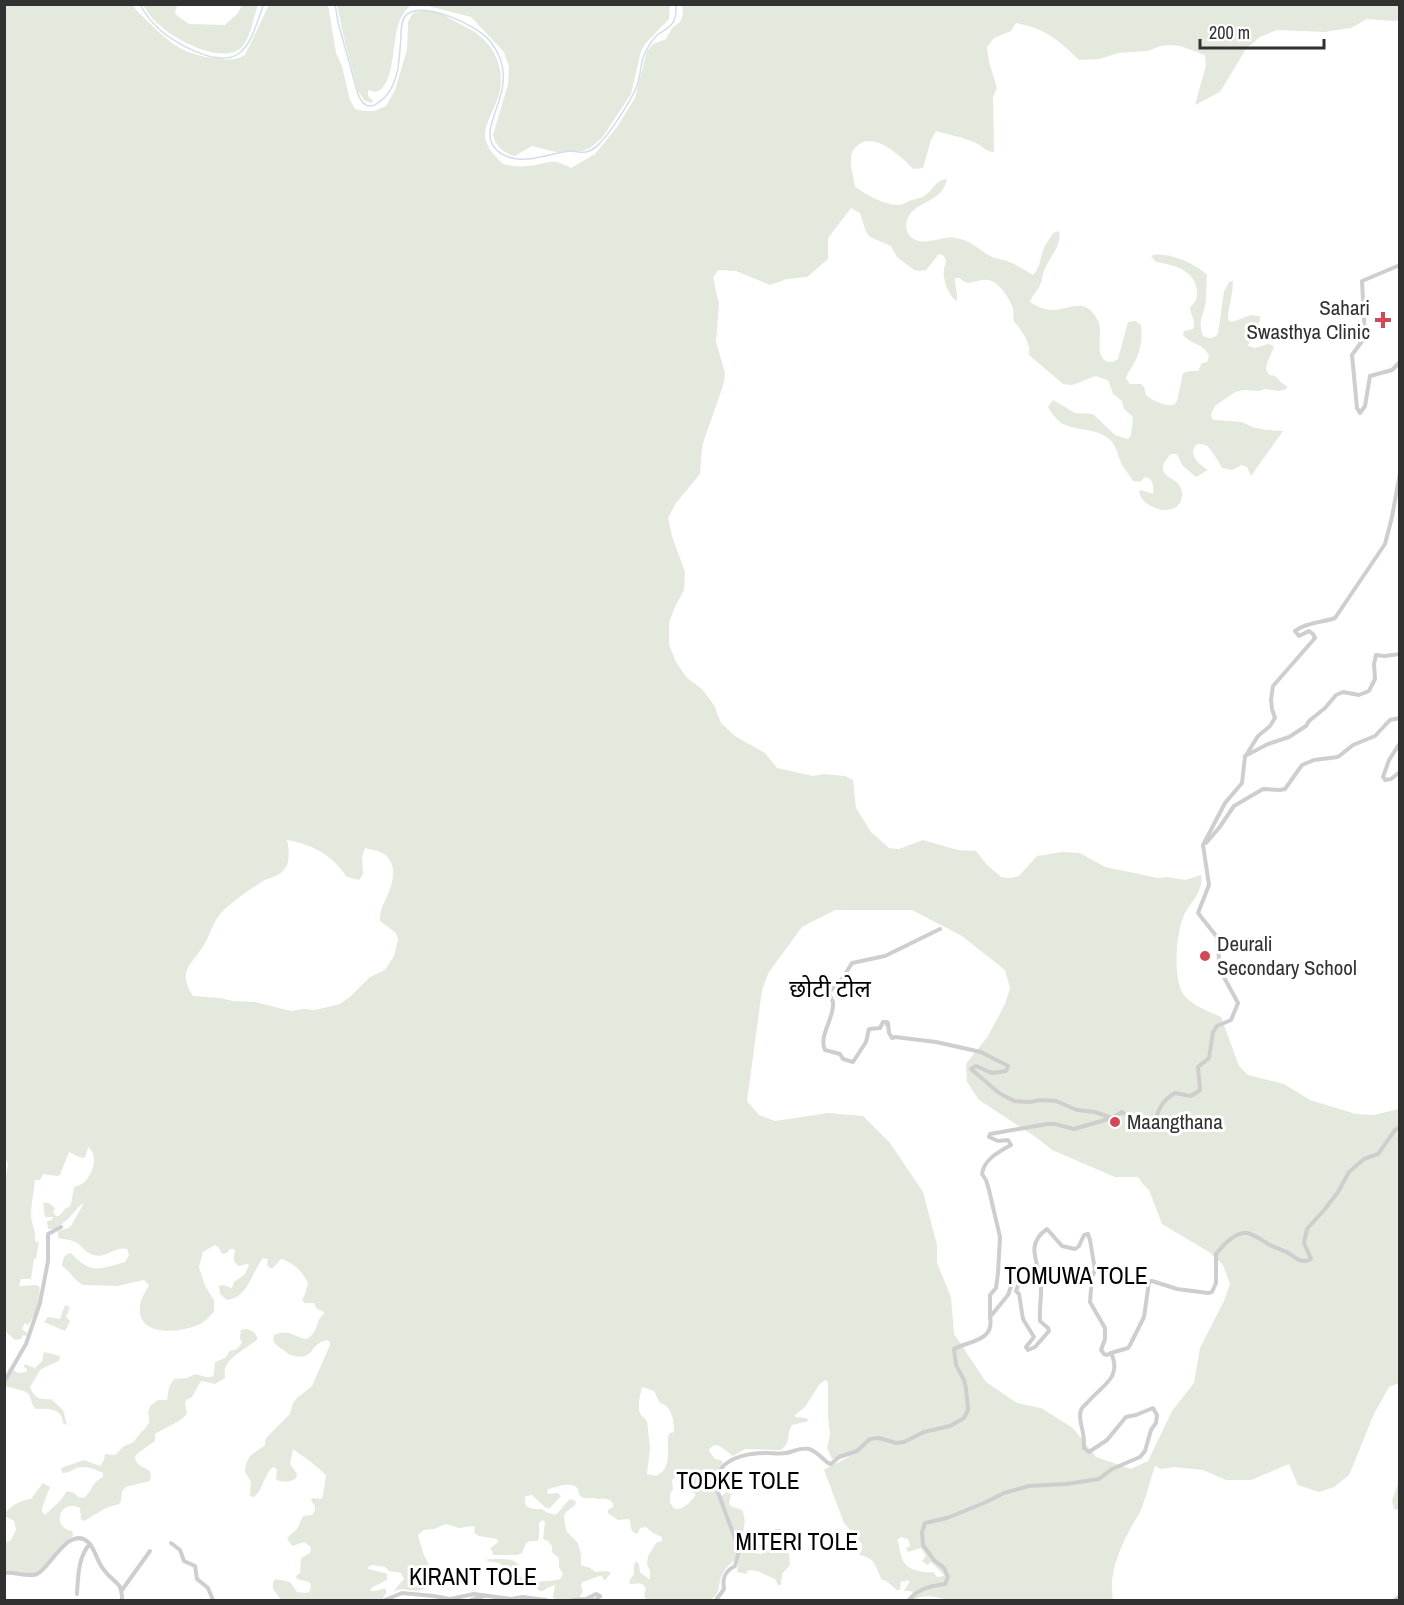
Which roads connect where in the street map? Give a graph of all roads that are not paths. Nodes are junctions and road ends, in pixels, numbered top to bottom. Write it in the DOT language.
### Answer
graph roads {
  1 [pos="1400,265"];
  2 [pos="1400,362"];
  3 [pos="1400,472"];
  4 [pos="1400,654"];
  5 [pos="1400,718"];
  6 [pos="1400,744"];
  7 [pos="1245,757"];
  8 [pos="1400,772"];
  9 [pos="1203,846"];
  10 [pos="940,929"];
  11 [pos="1112,1118"];
  12 [pos="1400,1127"];
  13 [pos="61,1227"];
  14 [pos="990,1317"];
  15 [pos="1111,1353"];
  16 [pos="4,1382"];
  17 [pos="171,1543"];
  18 [pos="90,1544"];
  19 [pos="150,1551"];
  20 [pos="4,1573"];
  21 [pos="122,1590"];
  22 [pos="77,1594"];
  23 [pos="485,1595"];
  24 [pos="600,1596"];
  25 [pos="1400,1596"];
  26 [pos="122,1600"];
  27 [pos="213,1600"];
  28 [pos="385,1600"];
  29 [pos="471,1600"];
  30 [pos="546,1600"];
  31 [pos="573,1600"];
  32 [pos="591,1600"];
  33 [pos="604,1600"];
  34 [pos="716,1600"];
  35 [pos="909,1600"];
  36 [pos="1395,1600"];
  1 -- 2 [label="street"];
  3 -- 7 [label="street"];
  4 -- 7 [label="street"];
  5 -- 9 [label="street"];
  6 -- 8 [label="street"];
  7 -- 9 [label="street"];
  9 -- 11 [label="street"];
  10 -- 11 [label="street"];
  11 -- 14 [label="street"];
  12 -- 15 [label="street"];
  13 -- 16 [label="street"];
  14 -- 15 [label="street"];
  14 -- 34 [label="street"];
  15 -- 35 [label="street"];
  17 -- 27 [label="street"];
  18 -- 20 [label="street"];
  18 -- 21 [label="street"];
  18 -- 22 [label="street"];
  19 -- 21 [label="street"];
  21 -- 26 [label="street"];
  23 -- 28 [label="street"];
  23 -- 29 [label="street"];
  23 -- 30 [label="street"];
  24 -- 31 [label="street"];
  24 -- 32 [label="street"];
  24 -- 33 [label="street"];
  25 -- 36 [label="street"];
}
